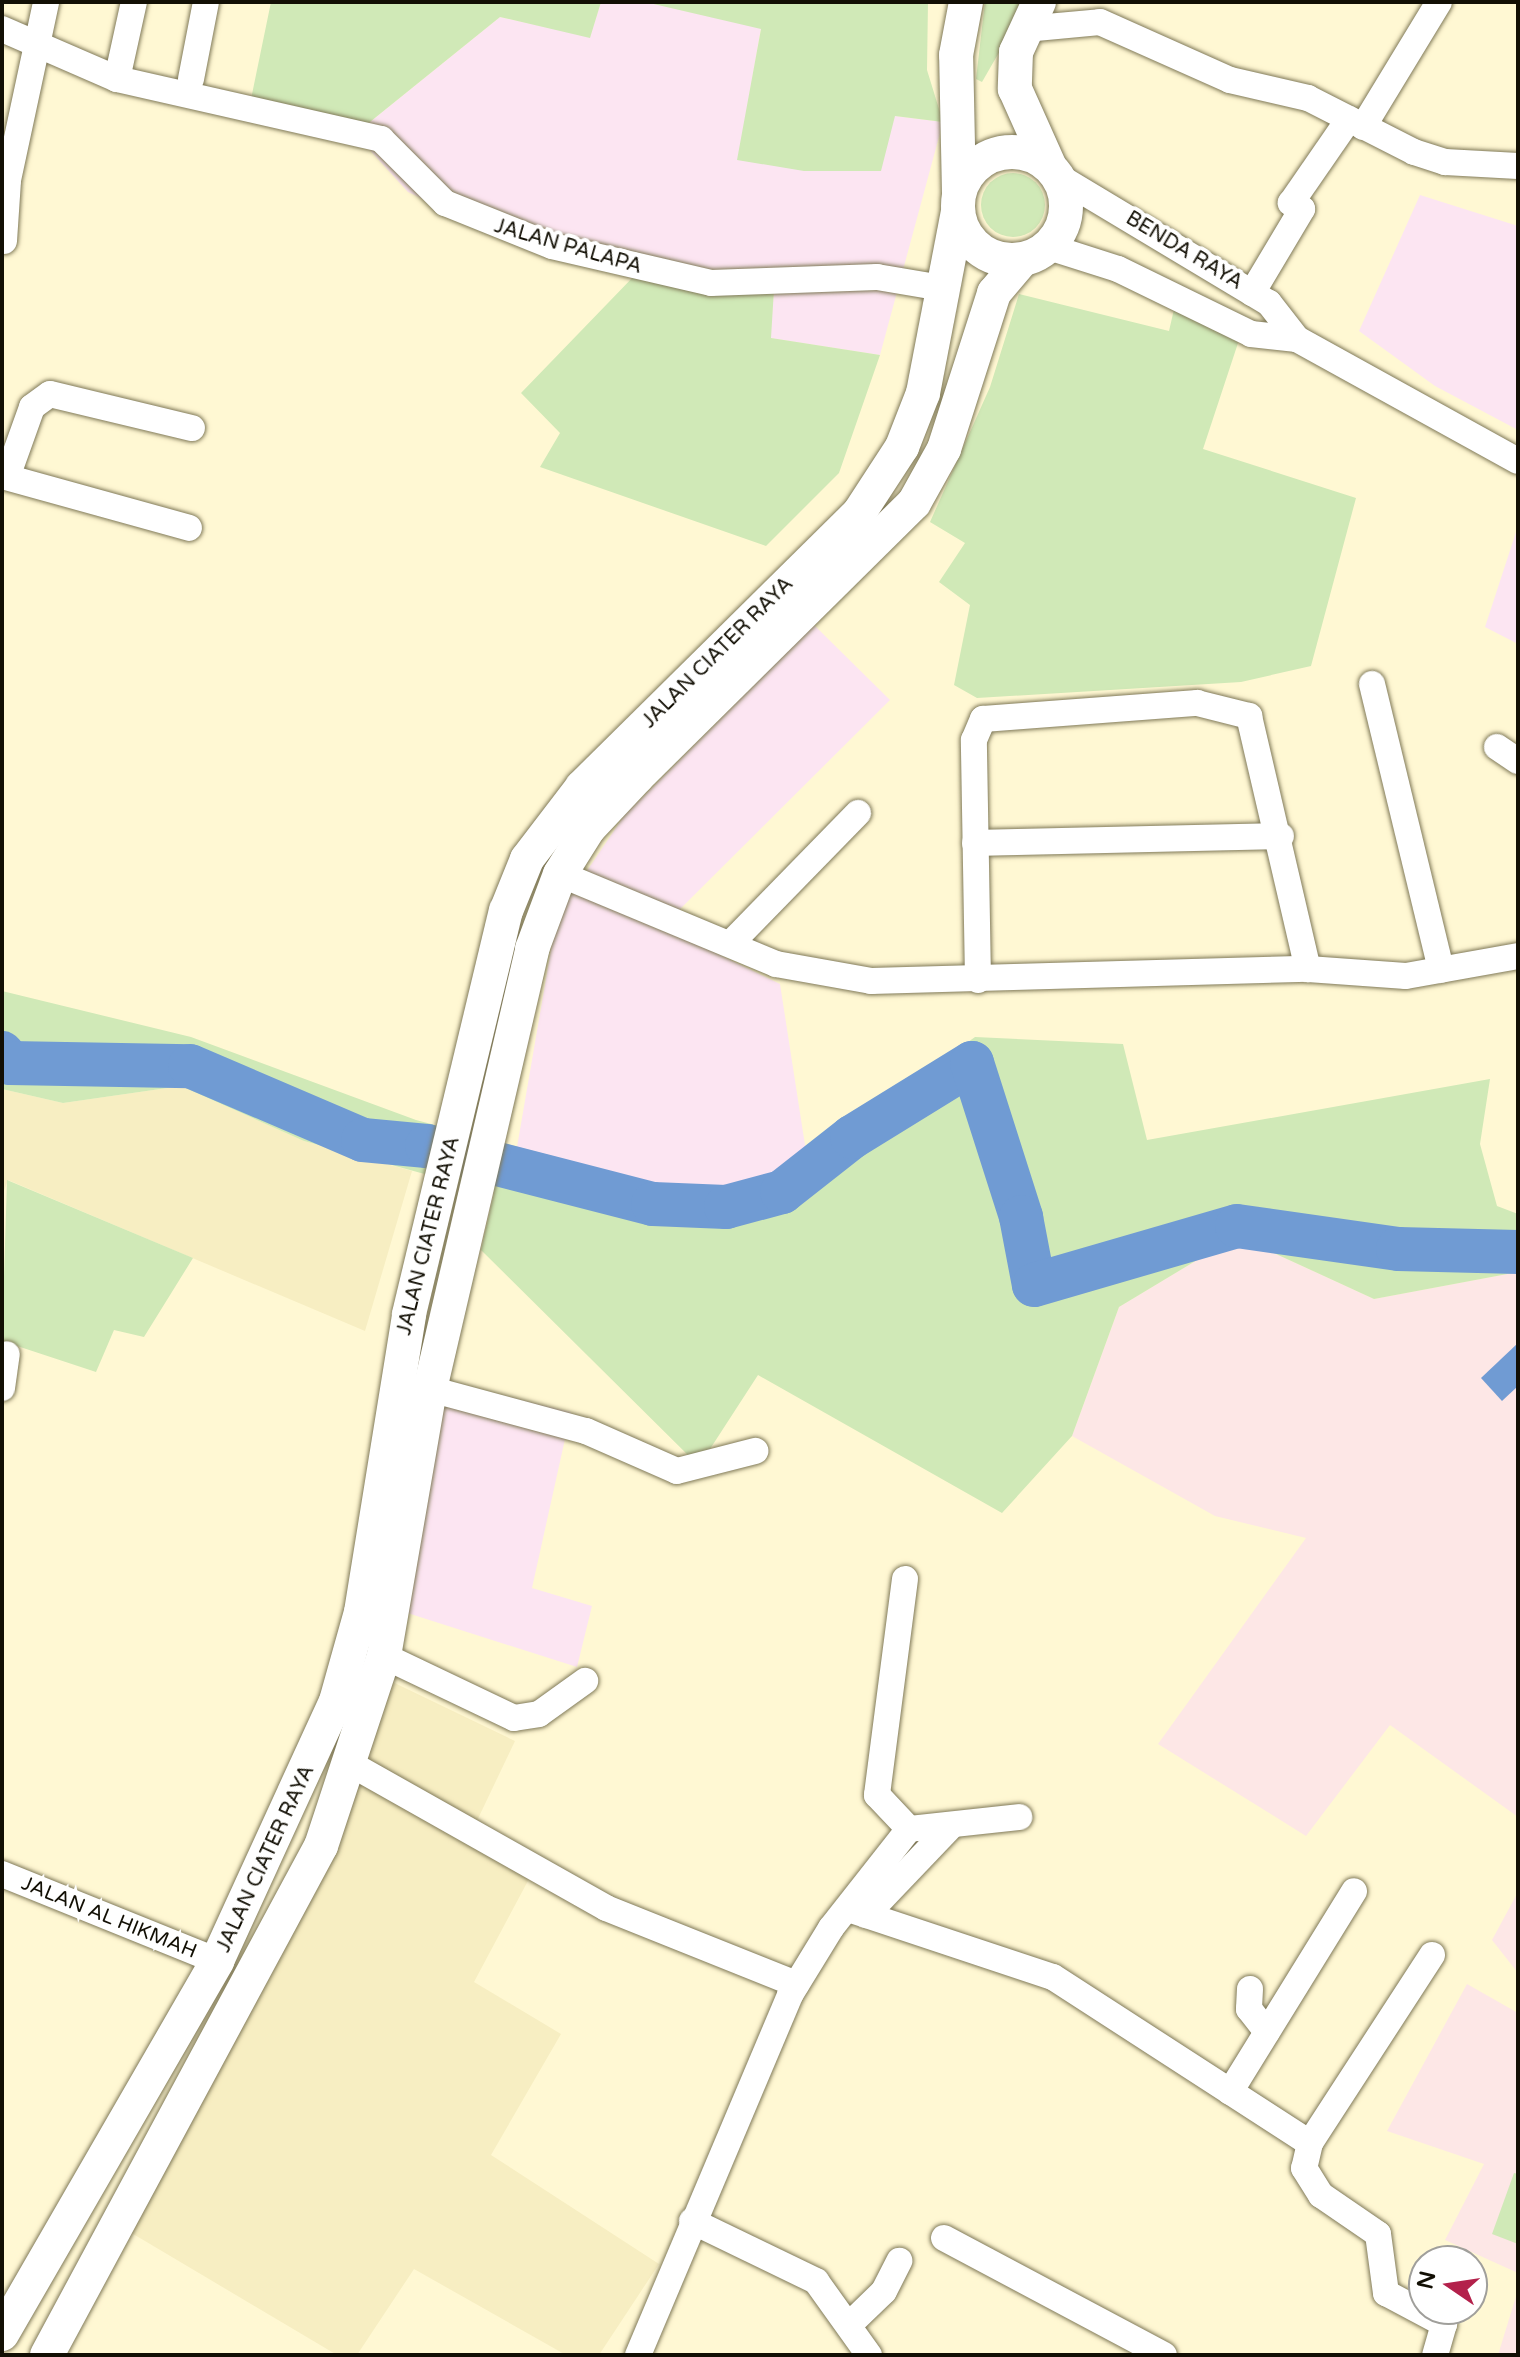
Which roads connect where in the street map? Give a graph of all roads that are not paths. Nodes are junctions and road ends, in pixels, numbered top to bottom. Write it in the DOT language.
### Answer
graph roads {
  1 [pos="46,2"];
  2 [pos="134,2"];
  3 [pos="206,2"];
  4 [pos="966,2"];
  5 [pos="1439,2"];
  6 [pos="1032,15"];
  7 [pos="2,29"];
  8 [pos="41,46"];
  9 [pos="117,79"];
  10 [pos="191,79"];
  11 [pos="1356,123"];
  12 [pos="1518,166"];
  13 [pos="1054,171"];
  14 [pos="958,203"];
  15 [pos="4,241"];
  16 [pos="1035,254"];
  17 [pos="942,288"];
  18 [pos="994,293"];
  19 [pos="1252,293"];
  20 [pos="1297,339"];
  21 [pos="192,428"];
  22 [pos="1518,461"];
  23 [pos="4,476"];
  24 [pos="189,528"];
  25 [pos="1372,684"];
  26 [pos="858,813"];
  27 [pos="1281,836"];
  28 [pos="975,843"];
  29 [pos="560,874"];
  30 [pos="733,941"];
  31 [pos="1518,956"];
  32 [pos="1308,969"];
  33 [pos="1441,970"];
  34 [pos="978,980"];
  35 [pos="476,1116"];
  36 [pos="7,1354"];
  37 [pos="2,1388"];
  38 [pos="430,1389"];
  39 [pos="755,1451"];
  40 [pos="905,1579"];
  41 [pos="384,1656"];
  42 [pos="585,1681"];
  43 [pos="349,1763"];
  44 [pos="1019,1817"];
  45 [pos="952,1825"];
  46 [pos="909,1829"];
  47 [pos="2,1874"];
  48 [pos="1354,1891"];
  49 [pos="857,1912"];
  50 [pos="1432,1955"];
  51 [pos="217,1961"];
  52 [pos="796,1984"];
  53 [pos="1250,1989"];
  54 [pos="1267,2032"];
  55 [pos="1230,2092"];
  56 [pos="1310,2143"];
  57 [pos="692,2221"];
  58 [pos="944,2238"];
  59 [pos="899,2261"];
  60 [pos="850,2324"];
  61 [pos="6,2327"];
  62 [pos="49,2351"];
  63 [pos="638,2355"];
  64 [pos="869,2355"];
  65 [pos="1164,2355"];
  66 [pos="1435,2355"];
  1 -- 8 [label="street"];
  2 -- 9 [label="street"];
  3 -- 10 [label="street"];
  4 -- 14 [label="main road, JALAN CIATER RAYA"];
  5 -- 11 [label="street"];
  6 -- 11 [label="street"];
  6 -- 13 [label="main road"];
  7 -- 8 [label="street, JALAN PALAPA"];
  8 -- 9 [label="street, JALAN PALAPA"];
  8 -- 15 [label="street"];
  9 -- 17 [label="street, JALAN PALAPA"];
  11 -- 12 [label="street"];
  11 -- 19 [label="street"];
  13 -- 14 [label="main road"];
  13 -- 16 [label="main road"];
  13 -- 19 [label="street, BENDA RAYA"];
  14 -- 16 [label="main road"];
  14 -- 17 [label="main road, JALAN CIATER RAYA"];
  16 -- 18 [label="main road, JALAN CIATER RAYA"];
  16 -- 20 [label="street, BENDA RAYA"];
  17 -- 18 [label="main road"];
  17 -- 35 [label="main road, JALAN CIATER RAYA"];
  18 -- 29 [label="main road, JALAN CIATER RAYA"];
  19 -- 20 [label="street, BENDA RAYA"];
  20 -- 22 [label="street, BENDA RAYA"];
  21 -- 23 [label="street"];
  23 -- 24 [label="street"];
  25 -- 33 [label="street"];
  26 -- 30 [label="street"];
  27 -- 28 [label="street"];
  27 -- 28 [label="street"];
  27 -- 32 [label="street"];
  28 -- 34 [label="street"];
  29 -- 30 [label="street"];
  29 -- 35 [label="main road, JALAN CIATER RAYA"];
  30 -- 34 [label="street"];
  31 -- 33 [label="street"];
  32 -- 33 [label="street"];
  32 -- 34 [label="street"];
  35 -- 38 [label="main road, JALAN CIATER RAYA"];
  35 -- 51 [label="main road, JALAN CIATER RAYA"];
  36 -- 37 [label="street"];
  38 -- 39 [label="street"];
  38 -- 41 [label="main road, JALAN CIATER RAYA"];
  40 -- 46 [label="street"];
  41 -- 42 [label="street"];
  41 -- 43 [label="main road, JALAN CIATER RAYA"];
  43 -- 52 [label="street"];
  43 -- 62 [label="main road, JALAN CIATER RAYA"];
  44 -- 45 [label="street"];
  45 -- 46 [label="street"];
  45 -- 49 [label="street"];
  46 -- 49 [label="street"];
  47 -- 51 [label="street, JALAN AL HIKMAH"];
  48 -- 54 [label="street"];
  49 -- 52 [label="street"];
  49 -- 55 [label="street"];
  50 -- 56 [label="street"];
  51 -- 61 [label="main road, JALAN CIATER RAYA"];
  52 -- 57 [label="street"];
  53 -- 54 [label="street"];
  54 -- 55 [label="street"];
  55 -- 56 [label="street"];
  56 -- 66 [label="street"];
  57 -- 60 [label="street"];
  57 -- 63 [label="street"];
  58 -- 65 [label="street"];
  59 -- 60 [label="street"];
  60 -- 64 [label="street"];
  61 -- 62 [label="main road"];
}
